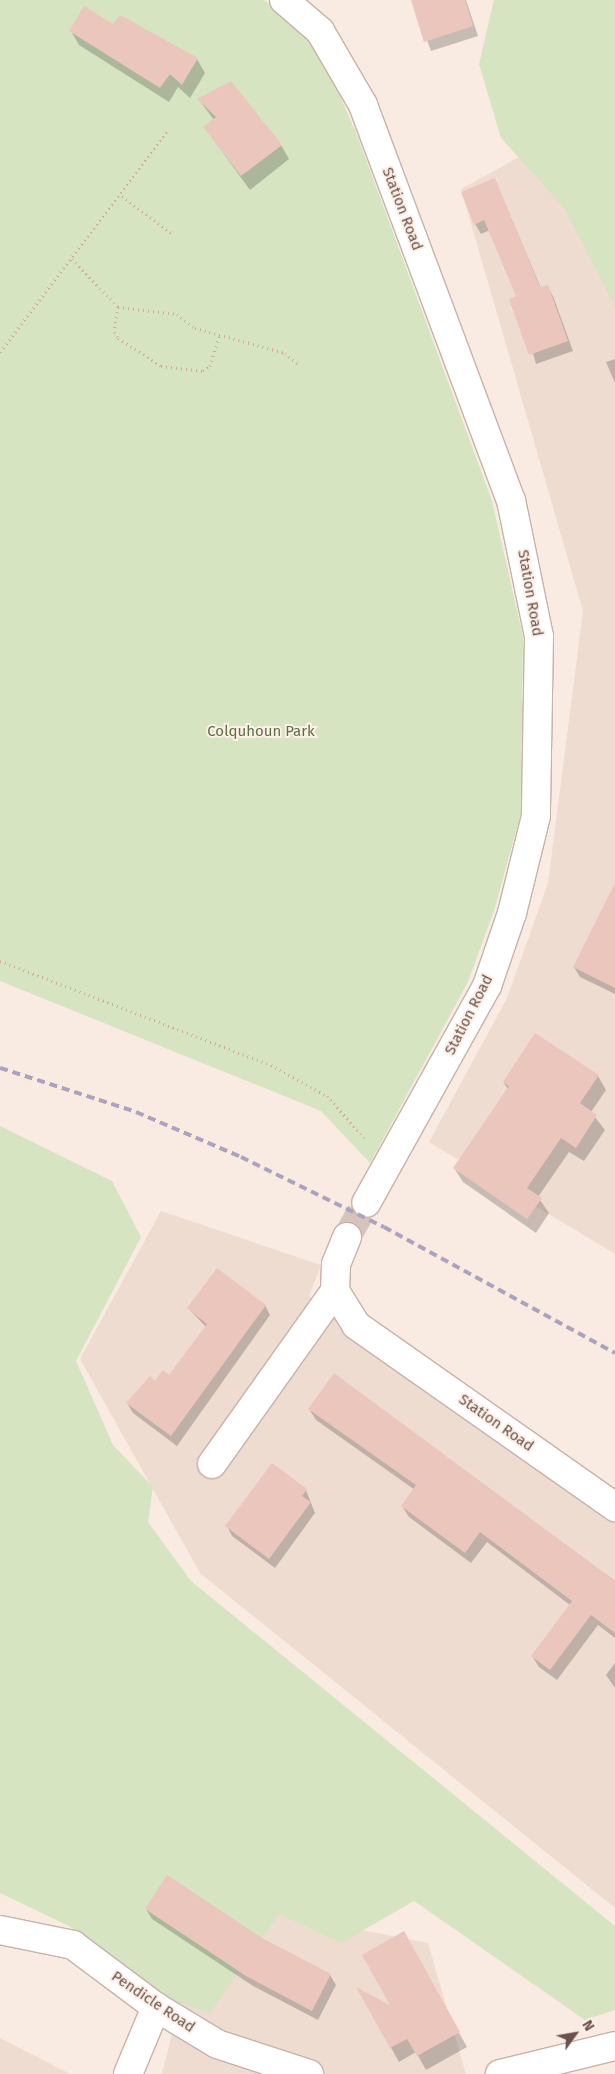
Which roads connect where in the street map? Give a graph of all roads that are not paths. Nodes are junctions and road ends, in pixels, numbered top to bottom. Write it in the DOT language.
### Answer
graph roads {
  1 [pos="287,2"];
  2 [pos="366,1203"];
  3 [pos="347,1238"];
  4 [pos="335,1291"];
  5 [pos="212,1464"];
  6 [pos="615,1506"];
  7 [pos="0,1930"];
  8 [pos="156,2007"];
  9 [pos="615,2046"];
  10 [pos="504,2073"];
  11 [pos="128,2074"];
  12 [pos="309,2074"];
  1 -- 2 [label="street, Station Road"];
  3 -- 4 [label="street"];
  4 -- 5 [label="street"];
  4 -- 6 [label="street, Station Road"];
  7 -- 8 [label="street, Pendicle Road"];
  8 -- 11 [label="street"];
  8 -- 12 [label="street, Pendicle Road"];
  9 -- 10 [label="street"];
}
